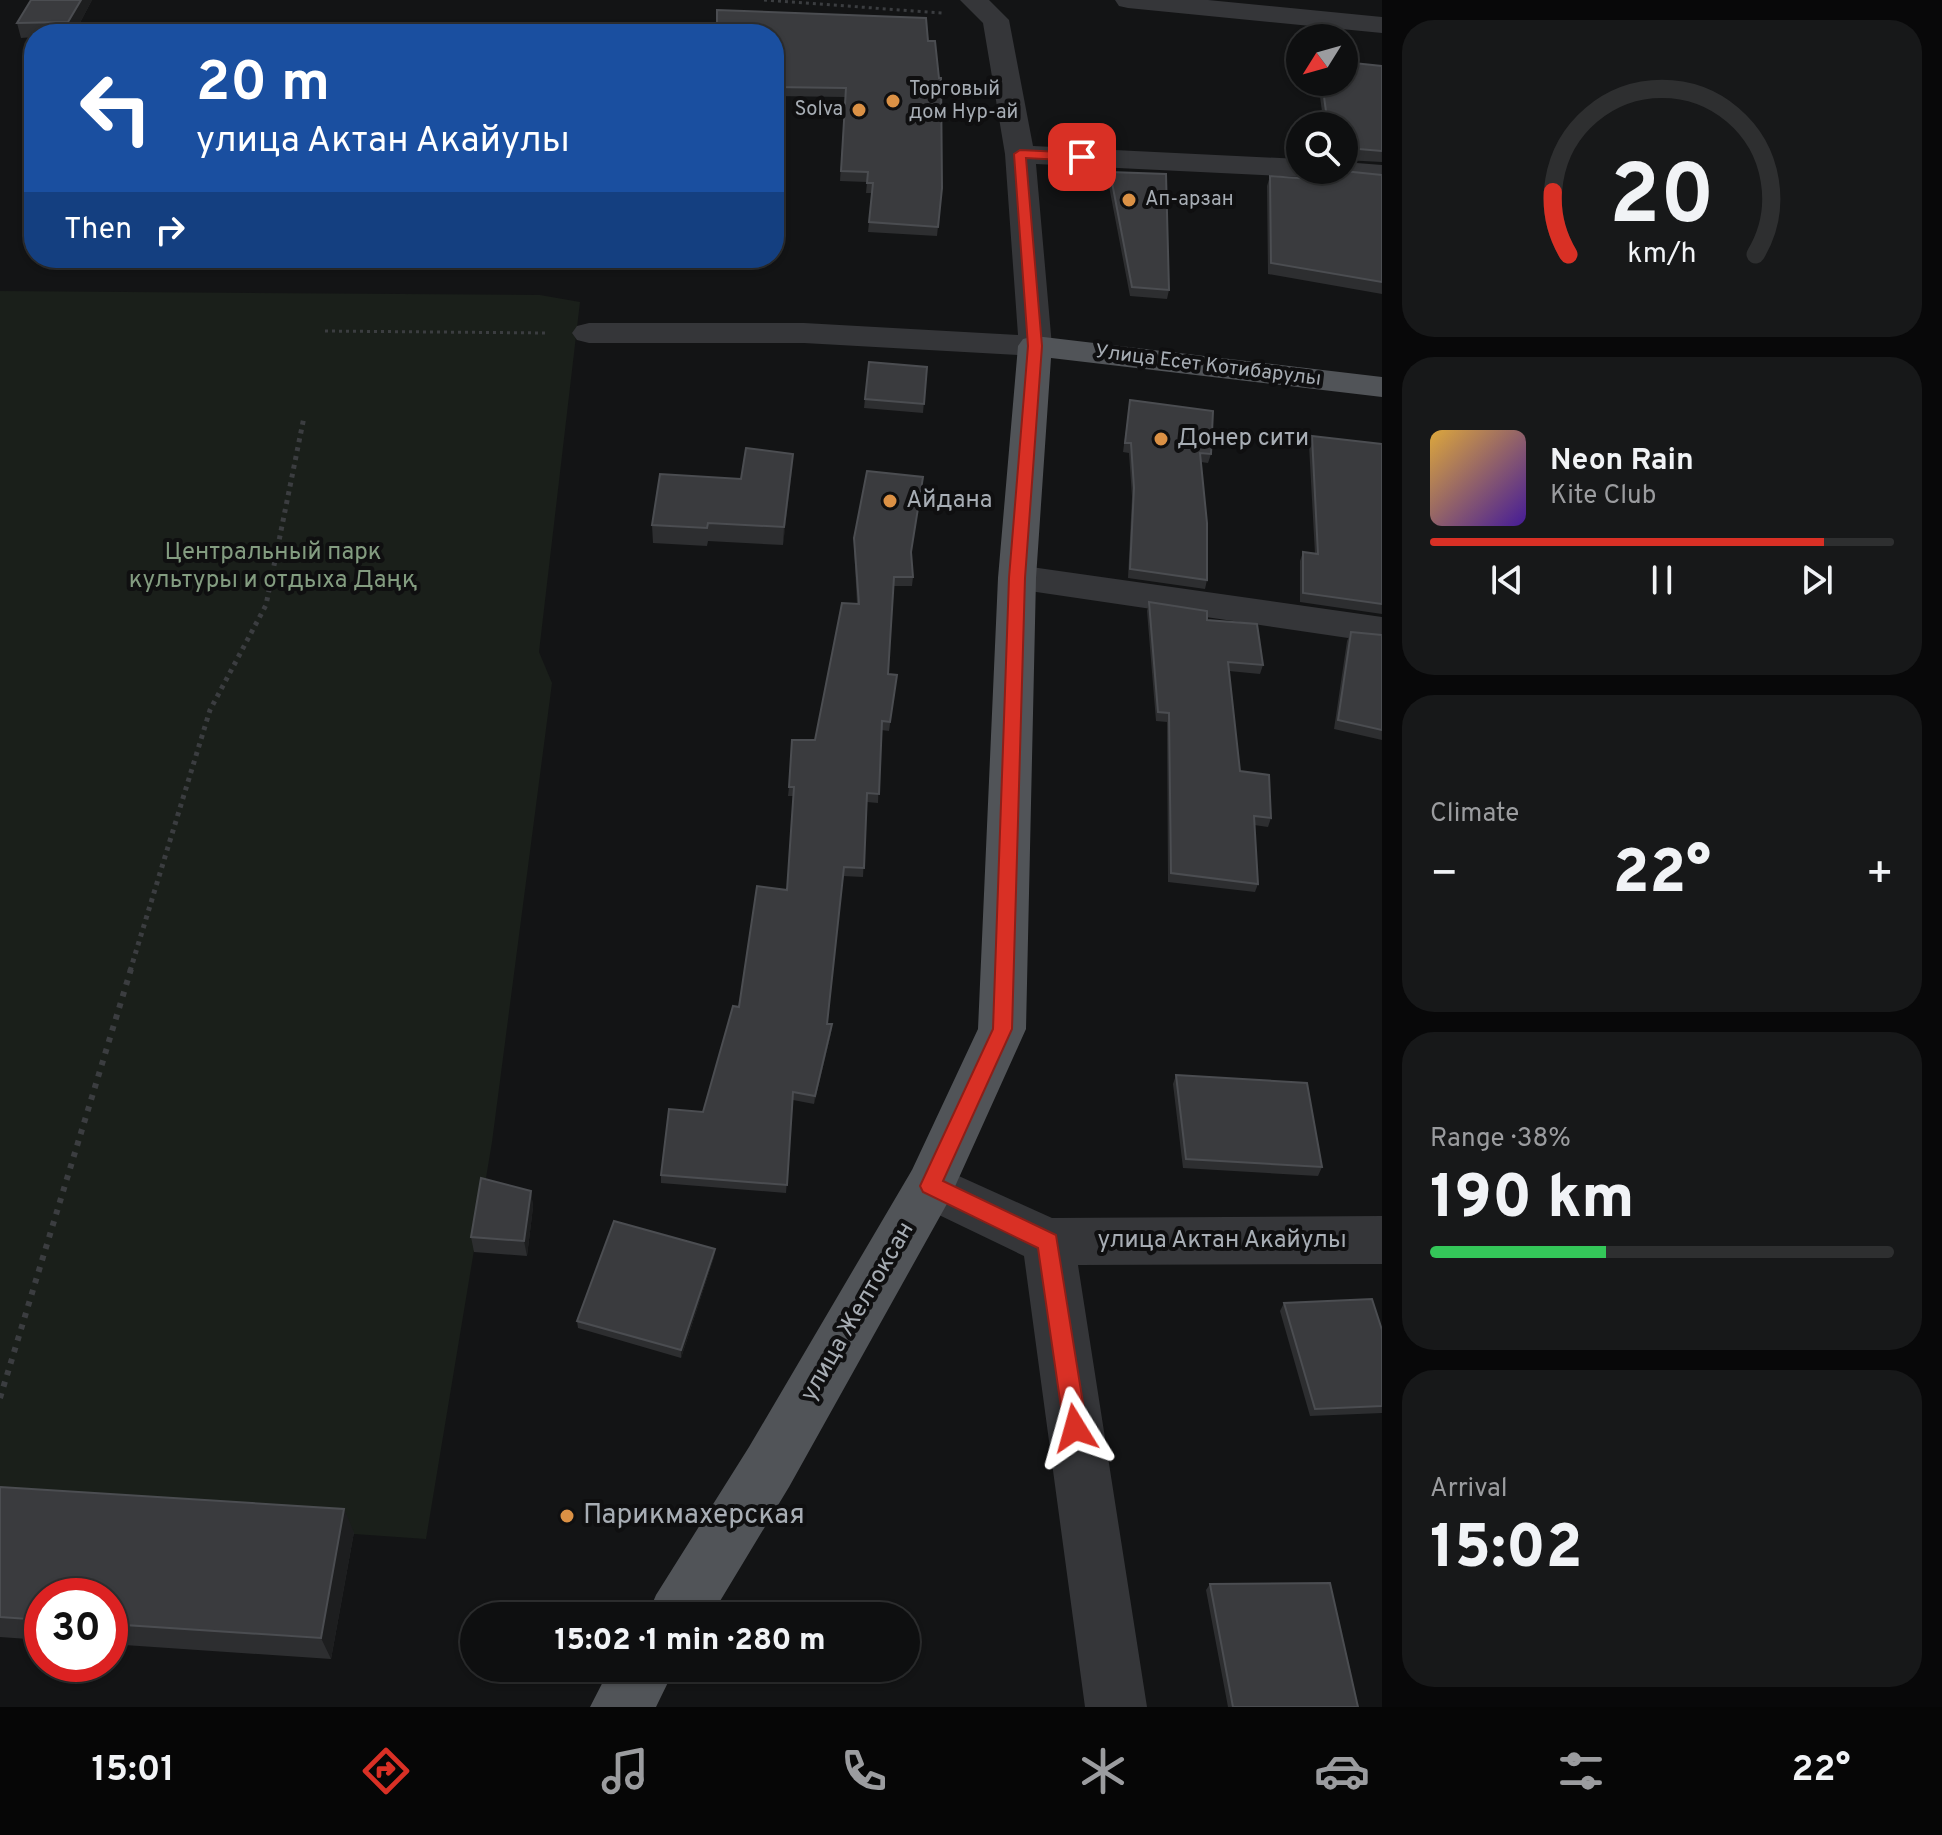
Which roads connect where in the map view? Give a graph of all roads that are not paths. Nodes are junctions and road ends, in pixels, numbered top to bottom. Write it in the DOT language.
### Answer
graph roads {
  1 [pos="1128,0"];
  2 [pos="960,7"];
  3 [pos="1382,25"];
  4 [pos="1020,154"];
  5 [pos="1286,167"];
  6 [pos="1358,172"];
  7 [pos="1382,174"];
  8 [pos="589,333"];
  9 [pos="1035,346"];
  10 [pos="1382,387"];
  11 [pos="1017,578"];
  12 [pos="1382,630"];
  13 [pos="930,1186"];
  14 [pos="1382,1240"];
  15 [pos="1048,1242"];
  16 [pos="686,1602"];
  17 [pos="636,1682"];
  18 [pos="621,1707"];
  19 [pos="1116,1707"];
  1 -- 3 [label="street"];
  2 -- 4 [label="street, улица Желтоксан"];
  4 -- 5 [label="street"];
  4 -- 9 [label="street, улица Желтоксан"];
  6 -- 7 [label="street"];
  8 -- 9 [label="street"];
  9 -- 10 [label="main road, Улица Есет Котибарулы"];
  9 -- 11 [label="main road, улица Желтоксан"];
  11 -- 12 [label="street"];
  11 -- 13 [label="main road, улица Желтоксан"];
  13 -- 15 [label="street, улица Актан Акайулы"];
  13 -- 16 [label="main road, улица Желтоксан"];
  14 -- 15 [label="street, улица Актан Акайулы"];
  15 -- 19 [label="street"];
  17 -- 18 [label="main road"];
}
